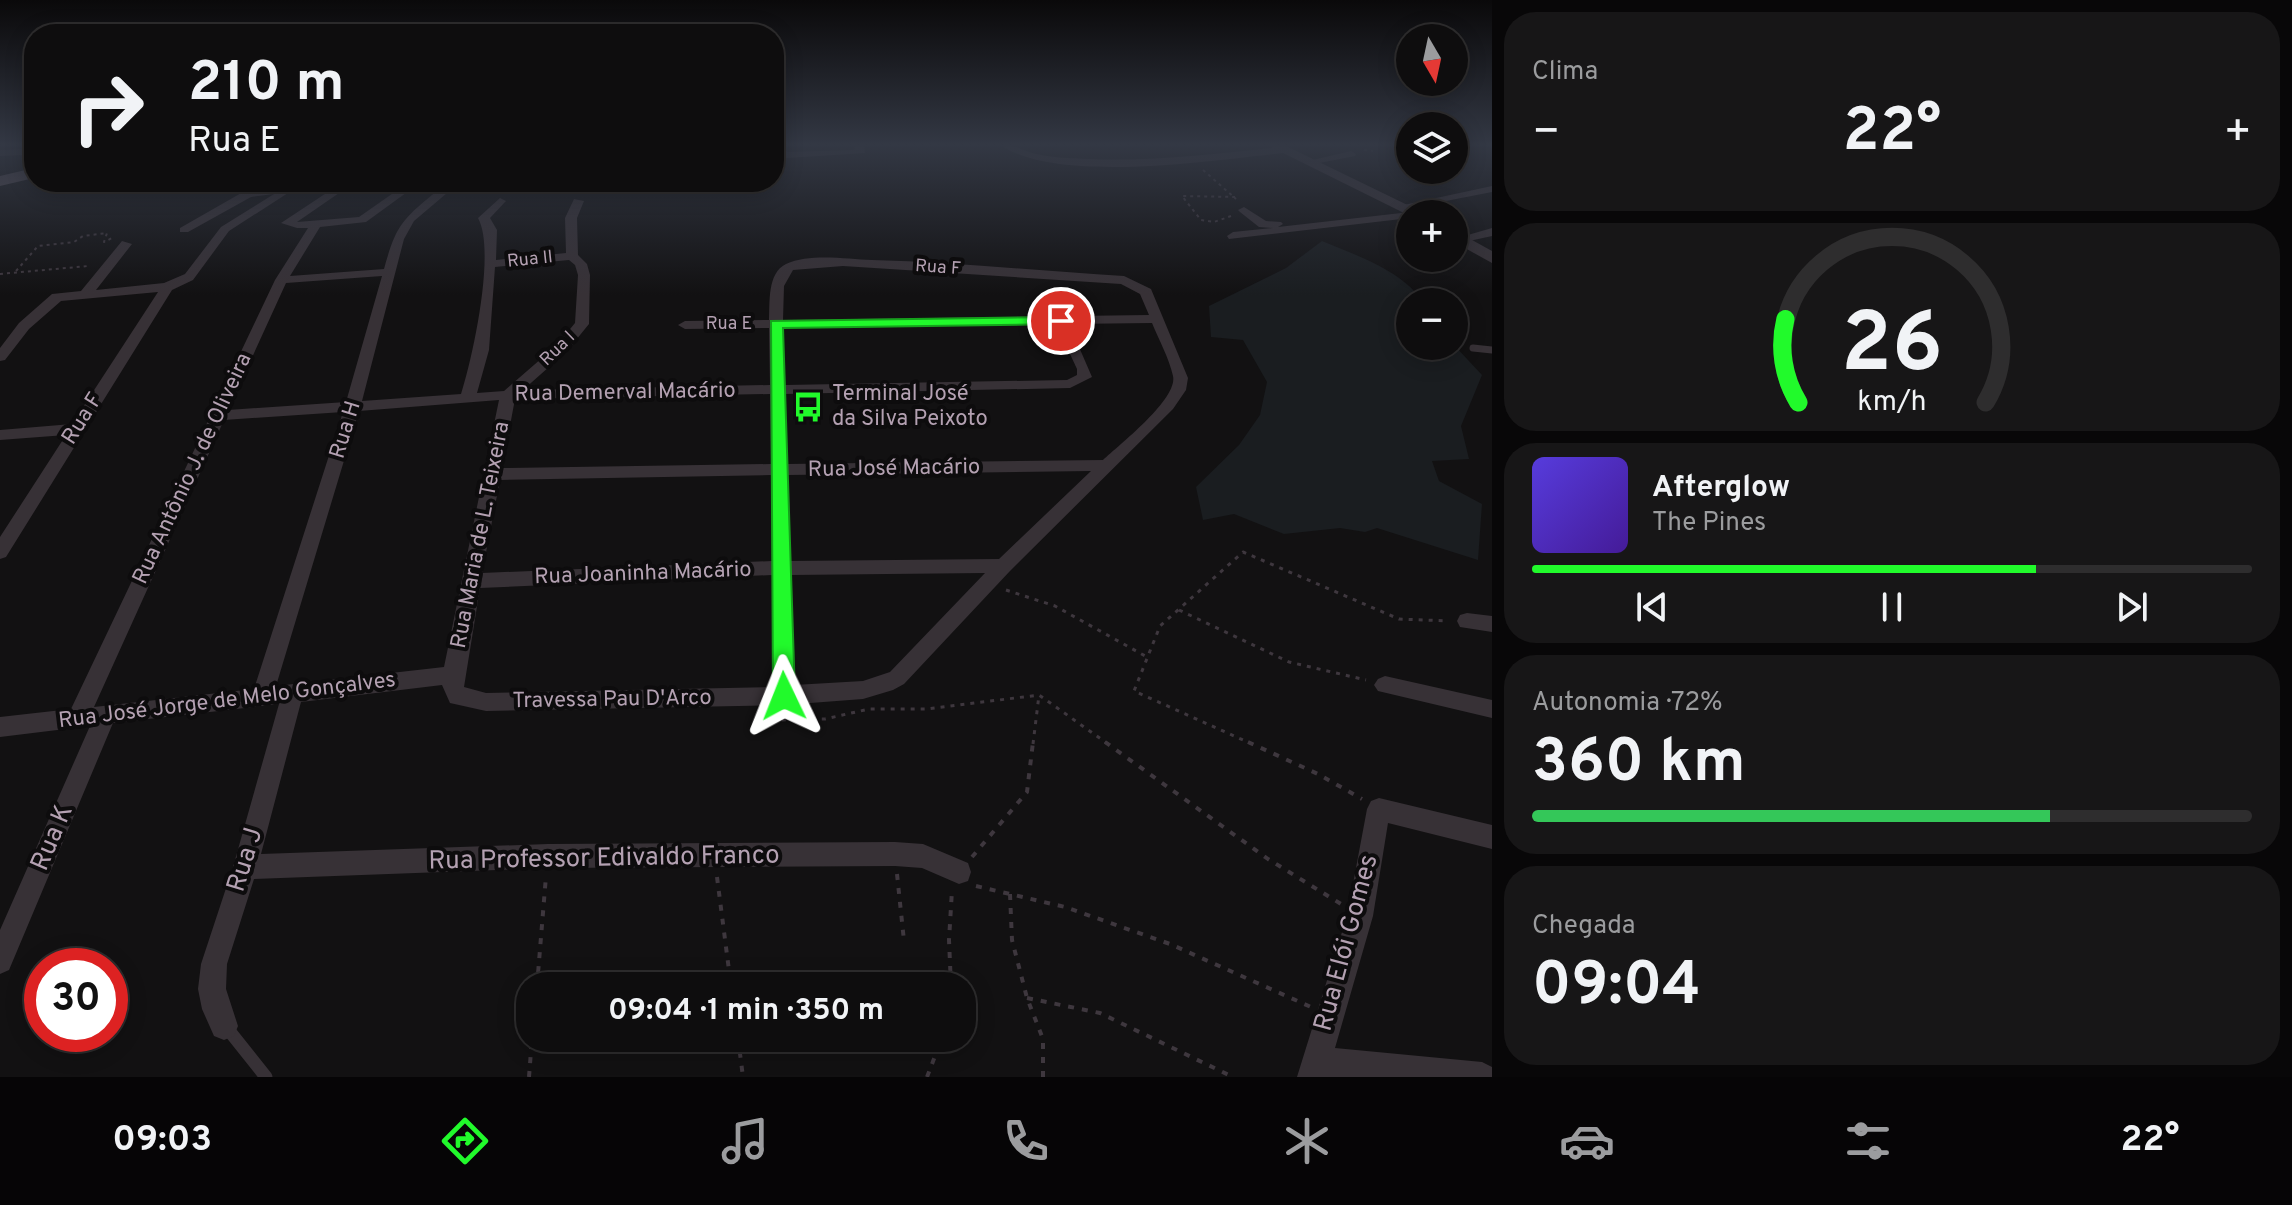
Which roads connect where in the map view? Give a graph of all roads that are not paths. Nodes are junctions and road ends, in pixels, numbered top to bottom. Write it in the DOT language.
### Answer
graph roads {
  1 [pos="248,194"];
  2 [pos="282,194"];
  3 [pos="331,194"];
  4 [pos="399,194"];
  5 [pos="441,194"];
  6 [pos="1376,194"];
  7 [pos="1473,194"];
  8 [pos="1452,200"];
  9 [pos="500,201"];
  10 [pos="578,201"];
  11 [pos="1396,204"];
  12 [pos="1244,210"];
  13 [pos="1396,212"];
  14 [pos="1396,213"];
  15 [pos="316,224"];
  16 [pos="184,230"];
  17 [pos="1492,232"];
  18 [pos="1468,235"];
  19 [pos="1233,236"];
  20 [pos="126,244"];
  21 [pos="1468,244"];
  22 [pos="572,256"];
  23 [pos="1492,258"];
  24 [pos="489,264"];
  25 [pos="390,272"];
  26 [pos="281,280"];
  27 [pos="1106,280"];
  28 [pos="167,287"];
  29 [pos="86,293"];
  30 [pos="1158,319"];
  31 [pos="1061,321"];
  32 [pos="776,324"];
  33 [pos="685,325"];
  34 [pos="1473,348"];
  35 [pos="1492,350"];
  36 [pos="0,357"];
  37 [pos="777,391"];
  38 [pos="508,395"];
  39 [pos="468,397"];
  40 [pos="353,405"];
  41 [pos="218,416"];
  42 [pos="77,429"];
  43 [pos="0,435"];
  44 [pos="1105,465"];
  45 [pos="780,472"];
  46 [pos="491,474"];
  47 [pos="0,552"];
  48 [pos="1003,566"];
  49 [pos="779,568"];
  50 [pos="474,581"];
  51 [pos="1467,621"];
  52 [pos="1492,624"];
  53 [pos="453,675"];
  54 [pos="1385,685"];
  55 [pos="293,693"];
  56 [pos="262,697"];
  57 [pos="774,697"];
  58 [pos="1492,709"];
  59 [pos="106,715"];
  60 [pos="78,718"];
  61 [pos="0,727"];
  62 [pos="1492,837"];
  63 [pos="245,867"];
  64 [pos="956,876"];
  65 [pos="0,961"];
  66 [pos="224,1026"];
  67 [pos="1313,1068"];
  68 [pos="266,1077"];
  69 [pos="1482,1077"];
  1 -- 16 [label="street"];
  2 -- 28 [label="street"];
  3 -- 15 [label="street"];
  4 -- 15 [label="street"];
  5 -- 25 [label="street, Rua H"];
  6 -- 11 [label="street"];
  7 -- 8 [label="street"];
  9 -- 24 [label="street"];
  10 -- 22 [label="street, Rua I"];
  12 -- 13 [label="street"];
  14 -- 19 [label="street"];
  15 -- 26 [label="street, Rua Antônio J. de Oliveira"];
  17 -- 18 [label="street"];
  20 -- 29 [label="street"];
  21 -- 23 [label="street"];
  22 -- 24 [label="street, Rua II"];
  22 -- 38 [label="street, Rua I"];
  24 -- 39 [label="street"];
  25 -- 26 [label="street"];
  25 -- 40 [label="street, Rua H"];
  26 -- 41 [label="street, Rua Antônio J. de Oliveira"];
  27 -- 30 [label="street, Travessa Pau D'Arco"];
  27 -- 32 [label="street, Rua F"];
  28 -- 29 [label="street"];
  28 -- 42 [label="street, Rua F"];
  29 -- 36 [label="street"];
  30 -- 31 [label="street, Rua E"];
  30 -- 44 [label="street, Travessa Pau D'Arco"];
  31 -- 32 [label="street, Rua E"];
  31 -- 37 [label="street, Rua Demerval Macário"];
  32 -- 33 [label="street, Rua E"];
  32 -- 37 [label="street"];
  34 -- 35 [label="lane"];
  37 -- 38 [label="street, Rua Demerval Macário"];
  37 -- 45 [label="street"];
  38 -- 39 [label="street, Rua Demerval Macário"];
  38 -- 46 [label="street, Rua Maria de L. Teixeira"];
  39 -- 40 [label="street, Rua Demerval Macário"];
  40 -- 41 [label="street, Rua Demerval Macário"];
  40 -- 56 [label="street, Rua H"];
  41 -- 60 [label="street, Rua Antônio J. de Oliveira"];
  42 -- 43 [label="street"];
  42 -- 47 [label="street, Rua F"];
  44 -- 45 [label="street, Rua José Macário"];
  44 -- 48 [label="street, Travessa Pau D'Arco"];
  45 -- 46 [label="street, Rua José Macário"];
  45 -- 49 [label="street"];
  46 -- 50 [label="street, Rua Maria de L. Teixeira"];
  48 -- 49 [label="street, Rua Joaninha Macário"];
  48 -- 57 [label="street, Travessa Pau D'Arco"];
  49 -- 50 [label="street, Rua Joaninha Macário"];
  49 -- 57 [label="street"];
  50 -- 53 [label="street, Rua Maria de L. Teixeira"];
  51 -- 52 [label="street"];
  53 -- 55 [label="street, Rua José Jorge de Melo Gonçalves"];
  53 -- 57 [label="street, Travessa Pau D'Arco"];
  54 -- 58 [label="street"];
  55 -- 56 [label="street, Rua José Jorge de Melo Gonçalves"];
  55 -- 63 [label="street, Rua J"];
  56 -- 59 [label="street, Rua José Jorge de Melo Gonçalves"];
  59 -- 60 [label="street, Rua José Jorge de Melo Gonçalves"];
  59 -- 65 [label="street, Rua K"];
  60 -- 61 [label="street, Rua José Jorge de Melo Gonçalves"];
  62 -- 67 [label="street, Rua Elói Gomes"];
  63 -- 64 [label="street, Rua Professor Edivaldo Franco"];
  63 -- 66 [label="street, Rua J"];
  66 -- 68 [label="lane"];
  67 -- 69 [label="street"];
}
